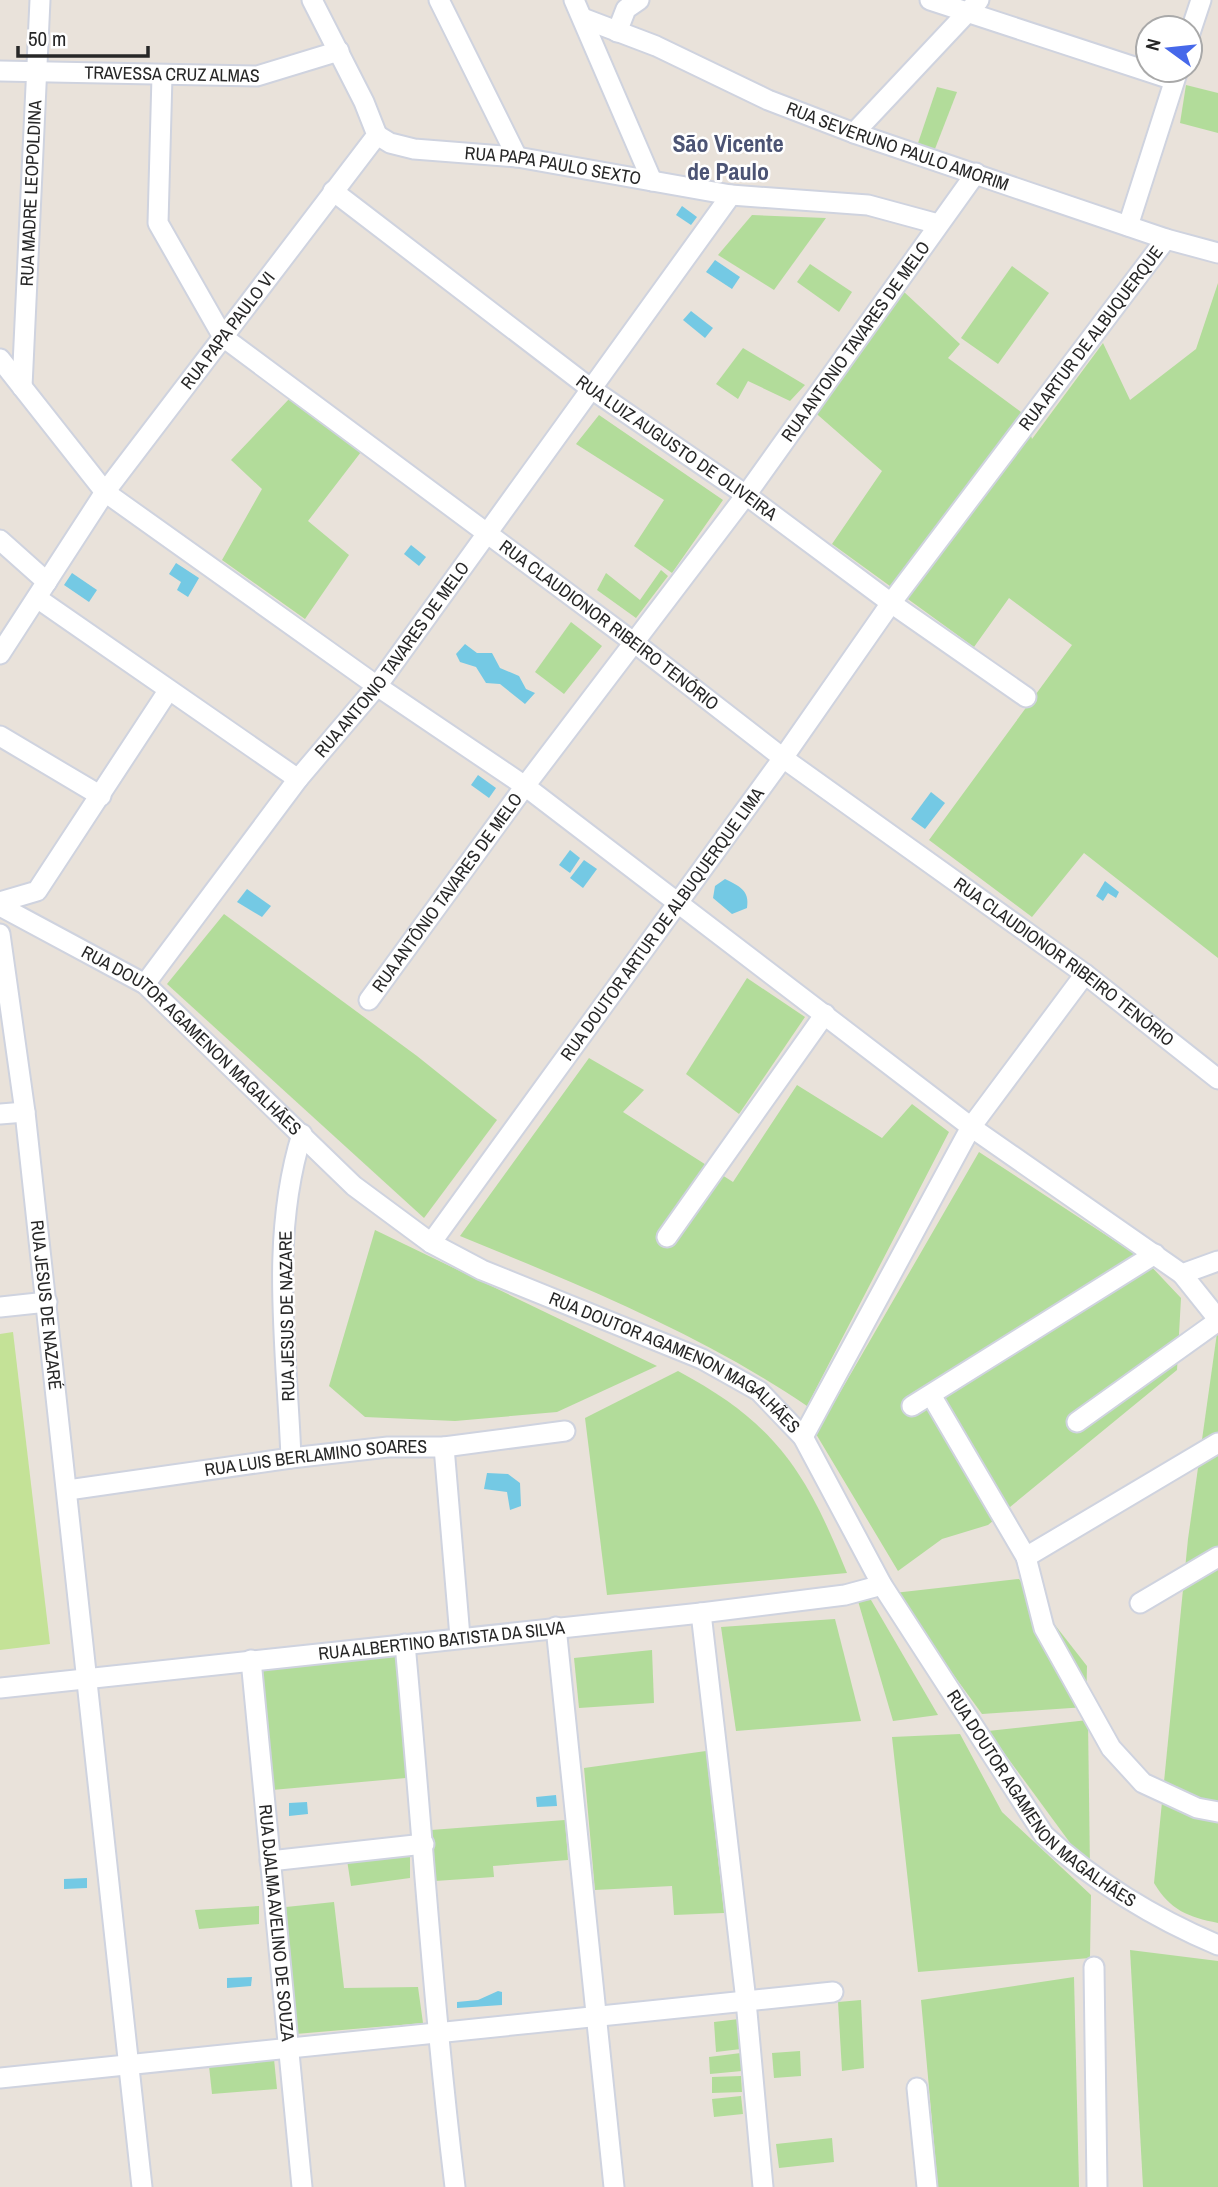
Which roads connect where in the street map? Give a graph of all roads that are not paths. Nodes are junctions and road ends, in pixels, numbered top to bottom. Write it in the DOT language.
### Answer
graph roads {
  1 [pos="40,0"];
  2 [pos="312,0"];
  3 [pos="439,0"];
  4 [pos="639,0"];
  5 [pos="930,0"];
  6 [pos="576,6"];
  7 [pos="973,7"];
  8 [pos="617,32"];
  9 [pos="339,51"];
  10 [pos="1134,61"];
  11 [pos="0,71"];
  12 [pos="36,71"];
  13 [pos="162,76"];
  14 [pos="1173,84"];
  15 [pos="854,133"];
  16 [pos="377,135"];
  17 [pos="517,157"];
  18 [pos="976,173"];
  19 [pos="652,181"];
  20 [pos="333,191"];
  21 [pos="731,195"];
  22 [pos="938,224"];
  23 [pos="1128,226"];
  24 [pos="1166,239"];
  25 [pos="1218,253"];
  26 [pos="223,337"];
  27 [pos="0,359"];
  28 [pos="22,387"];
  29 [pos="590,388"];
  30 [pos="105,492"];
  31 [pos="746,495"];
  32 [pos="486,534"];
  33 [pos="0,540"];
  34 [pos="42,590"];
  35 [pos="891,603"];
  36 [pos="636,644"];
  37 [pos="0,652"];
  38 [pos="377,686"];
  39 [pos="168,691"];
  40 [pos="1026,697"];
  41 [pos="0,736"];
  42 [pos="783,758"];
  43 [pos="298,779"];
  44 [pos="525,786"];
  45 [pos="100,796"];
  46 [pos="676,904"];
  47 [pos="1,909"];
  48 [pos="0,934"];
  49 [pos="1085,974"];
  50 [pos="145,984"];
  51 [pos="369,1000"];
  52 [pos="825,1014"];
  53 [pos="1218,1079"];
  54 [pos="25,1112"];
  55 [pos="0,1114"];
  56 [pos="971,1127"];
  57 [pos="302,1134"];
  58 [pos="667,1237"];
  59 [pos="431,1242"];
  60 [pos="1155,1254"];
  61 [pos="1218,1261"];
  62 [pos="1182,1274"];
  63 [pos="47,1302"];
  64 [pos="0,1307"];
  65 [pos="1218,1320"];
  66 [pos="931,1395"];
  67 [pos="912,1406"];
  68 [pos="1076,1422"];
  69 [pos="565,1431"];
  70 [pos="803,1437"];
  71 [pos="1218,1443"];
  72 [pos="443,1447"];
  73 [pos="291,1458"];
  74 [pos="68,1490"];
  75 [pos="1026,1557"];
  76 [pos="1218,1557"];
  77 [pos="882,1585"];
  78 [pos="1140,1603"];
  79 [pos="701,1613"];
  80 [pos="556,1627"];
  81 [pos="460,1637"];
  82 [pos="405,1644"];
  83 [pos="251,1660"];
  84 [pos="88,1678"];
  85 [pos="0,1688"];
  86 [pos="1218,1812"];
  87 [pos="424,1844"];
  88 [pos="270,1861"];
  89 [pos="1218,1945"];
  90 [pos="1094,1967"];
  91 [pos="833,1992"];
  92 [pos="746,2001"];
  93 [pos="596,2018"];
  94 [pos="436,2032"];
  95 [pos="287,2047"];
  96 [pos="128,2064"];
  97 [pos="0,2078"];
  98 [pos="917,2088"];
  99 [pos="142,2187"];
  100 [pos="302,2187"];
  101 [pos="455,2187"];
  102 [pos="614,2187"];
  103 [pos="763,2187"];
  104 [pos="927,2187"];
  105 [pos="1097,2187"];
  1 -- 12 [label="street, RUA MADRE LEOPOLDINA"];
  2 -- 9 [label="street"];
  3 -- 17 [label="street"];
  4 -- 8 [label="street"];
  5 -- 7 [label="street"];
  6 -- 8 [label="street, RUA SEVERUNO PAULO AMORIM"];
  6 -- 19 [label="street"];
  7 -- 10 [label="street"];
  7 -- 15 [label="street"];
  8 -- 15 [label="street, RUA SEVERUNO PAULO AMORIM"];
  9 -- 13 [label="street, TRAVESSA CRUZ ALMAS"];
  9 -- 16 [label="street"];
  11 -- 12 [label="street, TRAVESSA CRUZ ALMAS"];
  12 -- 13 [label="street, TRAVESSA CRUZ ALMAS"];
  12 -- 28 [label="street, RUA MADRE LEOPOLDINA"];
  13 -- 26 [label="street, RUA CLAUDIONOR RIBEIRO TENÓRIO"];
  14 -- 23 [label="street"];
  15 -- 18 [label="street, RUA SEVERUNO PAULO AMORIM"];
  16 -- 17 [label="street, RUA PAPA PAULO SEXTO"];
  16 -- 20 [label="street, RUA PAPA PAULO VI"];
  17 -- 19 [label="street, RUA PAPA PAULO SEXTO"];
  18 -- 22 [label="street, RUA ANTONIO TAVARES DE MELO"];
  18 -- 23 [label="street, RUA SEVERUNO PAULO AMORIM"];
  19 -- 21 [label="street, RUA PAPA PAULO SEXTO"];
  20 -- 26 [label="street, RUA PAPA PAULO VI"];
  20 -- 29 [label="street, RUA LUIZ AUGUSTO DE OLIVEIRA"];
  21 -- 22 [label="street"];
  21 -- 29 [label="street, RUA ANTONIO TAVARES DE MELO"];
  22 -- 31 [label="street, RUA ANTONIO TAVARES DE MELO"];
  23 -- 24 [label="street, RUA SEVERUNO PAULO AMORIM"];
  24 -- 25 [label="street, RUA SEVERUNO PAULO AMORIM"];
  24 -- 35 [label="street, RUA ARTUR DE ALBUQUERQUE"];
  26 -- 30 [label="street, RUA PAPA PAULO VI"];
  26 -- 32 [label="street, RUA CLAUDIONOR RIBEIRO TENÓRIO"];
  27 -- 28 [label="street"];
  28 -- 30 [label="street"];
  29 -- 31 [label="street, RUA LUIZ AUGUSTO DE OLIVEIRA"];
  29 -- 32 [label="street, RUA ANTONIO TAVARES DE MELO"];
  30 -- 34 [label="street, RUA PAPA PAULO VI"];
  30 -- 38 [label="street"];
  31 -- 35 [label="street, RUA LUIZ AUGUSTO DE OLIVEIRA"];
  31 -- 36 [label="street, RUA ANTONIO TAVARES DE MELO"];
  32 -- 36 [label="street, RUA CLAUDIONOR RIBEIRO TENÓRIO"];
  32 -- 38 [label="street, RUA ANTONIO TAVARES DE MELO"];
  33 -- 34 [label="street"];
  34 -- 37 [label="street, RUA PAPA PAULO VI"];
  34 -- 39 [label="street"];
  35 -- 40 [label="street, RUA LUIZ AUGUSTO DE OLIVEIRA"];
  35 -- 42 [label="street, RUA DOUTOR ARTUR DE ALBUQUERQUE LIMA"];
  36 -- 42 [label="street, RUA CLAUDIONOR RIBEIRO TENÓRIO"];
  36 -- 44 [label="street, RUA ANTÔNIO TAVARES DE MELO"];
  38 -- 43 [label="street, RUA ANTONIO TAVARES DE MELO"];
  38 -- 44 [label="street"];
  39 -- 43 [label="street"];
  39 -- 45 [label="street"];
  41 -- 45 [label="street"];
  42 -- 46 [label="street, RUA DOUTOR ARTUR DE ALBUQUERQUE LIMA"];
  42 -- 49 [label="street, RUA CLAUDIONOR RIBEIRO TENÓRIO"];
  43 -- 50 [label="street, RUA ANTONIO TAVARES DE MELO"];
  44 -- 46 [label="street"];
  44 -- 51 [label="street, RUA ANTÔNIO TAVARES DE MELO"];
  45 -- 47 [label="street"];
  46 -- 52 [label="street"];
  46 -- 59 [label="street, RUA DOUTOR ARTUR DE ALBUQUERQUE LIMA"];
  47 -- 50 [label="street, RUA DOUTOR AGAMENON MAGALHÃES"];
  48 -- 54 [label="street, RUA JESUS DE NAZARÉ"];
  49 -- 53 [label="street, RUA CLAUDIONOR RIBEIRO TENÓRIO"];
  49 -- 56 [label="street"];
  50 -- 57 [label="street, RUA DOUTOR AGAMENON MAGALHÃES"];
  52 -- 56 [label="street"];
  52 -- 58 [label="street"];
  54 -- 55 [label="street"];
  54 -- 63 [label="street, RUA JESUS DE NAZARÉ"];
  56 -- 60 [label="street"];
  56 -- 70 [label="street"];
  57 -- 59 [label="street, RUA DOUTOR AGAMENON MAGALHÃES"];
  57 -- 73 [label="street, RUA JESUS DE NAZARE"];
  59 -- 70 [label="street, RUA DOUTOR AGAMENON MAGALHÃES"];
  60 -- 62 [label="street"];
  60 -- 66 [label="street"];
  61 -- 62 [label="street"];
  62 -- 65 [label="street"];
  63 -- 64 [label="street"];
  63 -- 74 [label="street, RUA JESUS DE NAZARÉ"];
  65 -- 68 [label="street"];
  66 -- 67 [label="street"];
  66 -- 75 [label="street"];
  69 -- 72 [label="street, RUA LUIS BERLAMINO SOARES"];
  70 -- 77 [label="street, RUA DOUTOR AGAMENON MAGALHÃES"];
  71 -- 75 [label="street"];
  72 -- 73 [label="street, RUA LUIS BERLAMINO SOARES"];
  72 -- 81 [label="street"];
  73 -- 74 [label="street, RUA LUIS BERLAMINO SOARES"];
  74 -- 84 [label="street, RUA JESUS DE NAZARÉ"];
  75 -- 86 [label="street"];
  76 -- 78 [label="street"];
  77 -- 79 [label="street, RUA ALBERTINO BATISTA DA SILVA"];
  77 -- 89 [label="street, RUA DOUTOR AGAMENON MAGALHÃES"];
  79 -- 80 [label="street, RUA ALBERTINO BATISTA DA SILVA"];
  79 -- 92 [label="street"];
  80 -- 81 [label="street, RUA ALBERTINO BATISTA DA SILVA"];
  80 -- 93 [label="street"];
  81 -- 82 [label="street, RUA ALBERTINO BATISTA DA SILVA"];
  82 -- 83 [label="street, RUA ALBERTINO BATISTA DA SILVA"];
  82 -- 87 [label="street"];
  83 -- 84 [label="street, RUA ALBERTINO BATISTA DA SILVA"];
  83 -- 88 [label="street, RUA DJALMA AVELINO DE SOUZA"];
  84 -- 85 [label="street, RUA ALBERTINO BATISTA DA SILVA"];
  84 -- 96 [label="street, RUA JESUS DE NAZARÉ"];
  87 -- 88 [label="street"];
  87 -- 94 [label="street"];
  88 -- 95 [label="street, RUA DJALMA AVELINO DE SOUZA"];
  90 -- 105 [label="street"];
  91 -- 92 [label="street"];
  92 -- 93 [label="street"];
  92 -- 103 [label="street"];
  93 -- 94 [label="street"];
  93 -- 102 [label="street"];
  94 -- 95 [label="street"];
  94 -- 101 [label="street"];
  95 -- 96 [label="street"];
  95 -- 100 [label="street, RUA DJALMA AVELINO DE SOUZA"];
  96 -- 97 [label="street"];
  96 -- 99 [label="street, RUA JESUS DE NAZARÉ"];
  98 -- 104 [label="street"];
}
